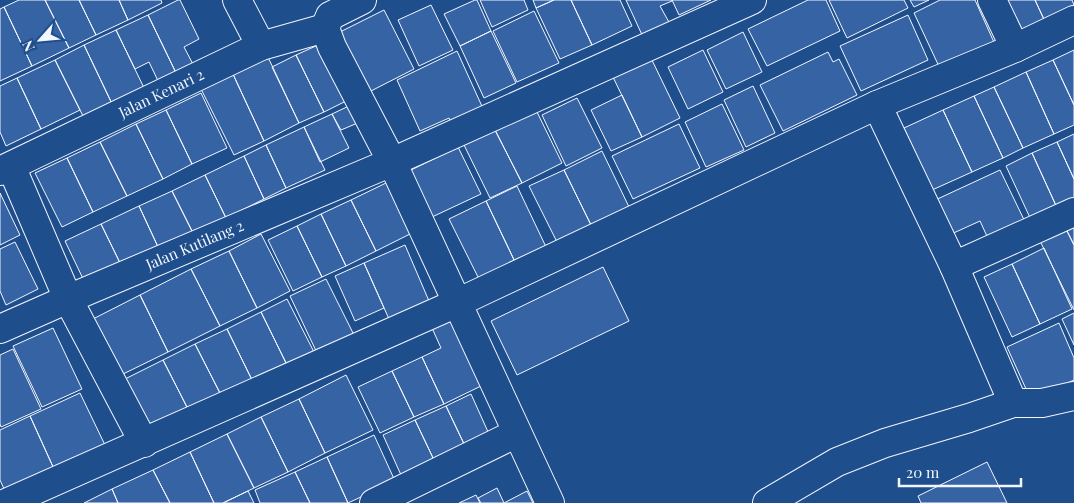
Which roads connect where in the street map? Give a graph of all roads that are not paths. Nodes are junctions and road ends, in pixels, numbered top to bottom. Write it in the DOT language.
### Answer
graph roads {
  1 [pos="237,0"];
  2 [pos="362,0"];
  3 [pos="752,0"];
  4 [pos="992,0"];
  5 [pos="1074,20"];
  6 [pos="326,28"];
  7 [pos="261,46"];
  8 [pos="1014,48"];
  9 [pos="877,105"];
  10 [pos="392,162"];
  11 [pos="5,168"];
  12 [pos="1074,212"];
  13 [pos="954,266"];
  14 [pos="68,299"];
  15 [pos="457,303"];
  16 [pos="0,329"];
  17 [pos="1074,396"];
  18 [pos="1013,403"];
  19 [pos="517,434"];
  20 [pos="144,443"];
  21 [pos="6,503"];
  22 [pos="374,503"];
  23 [pos="550,503"];
  24 [pos="767,503"];
  1 -- 7 [label="street"];
  2 -- 6 [label="street"];
  3 -- 10 [label="street, Jalan Kutilang 2"];
  4 -- 8 [label="street"];
  5 -- 8 [label="street"];
  6 -- 7 [label="street, Jalan Kenari 2"];
  6 -- 10 [label="street"];
  7 -- 11 [label="street, Jalan Kenari 2"];
  8 -- 9 [label="street"];
  9 -- 13 [label="street"];
  9 -- 15 [label="street"];
  10 -- 14 [label="street, Jalan Kutilang 2"];
  10 -- 15 [label="street"];
  11 -- 14 [label="street"];
  12 -- 13 [label="street"];
  13 -- 18 [label="street"];
  14 -- 16 [label="street, Jalan Kutilang 2"];
  14 -- 20 [label="street"];
  15 -- 19 [label="street"];
  15 -- 20 [label="street"];
  17 -- 18 [label="street"];
  18 -- 24 [label="street"];
  19 -- 22 [label="street"];
  19 -- 23 [label="street"];
  20 -- 21 [label="street"];
}
